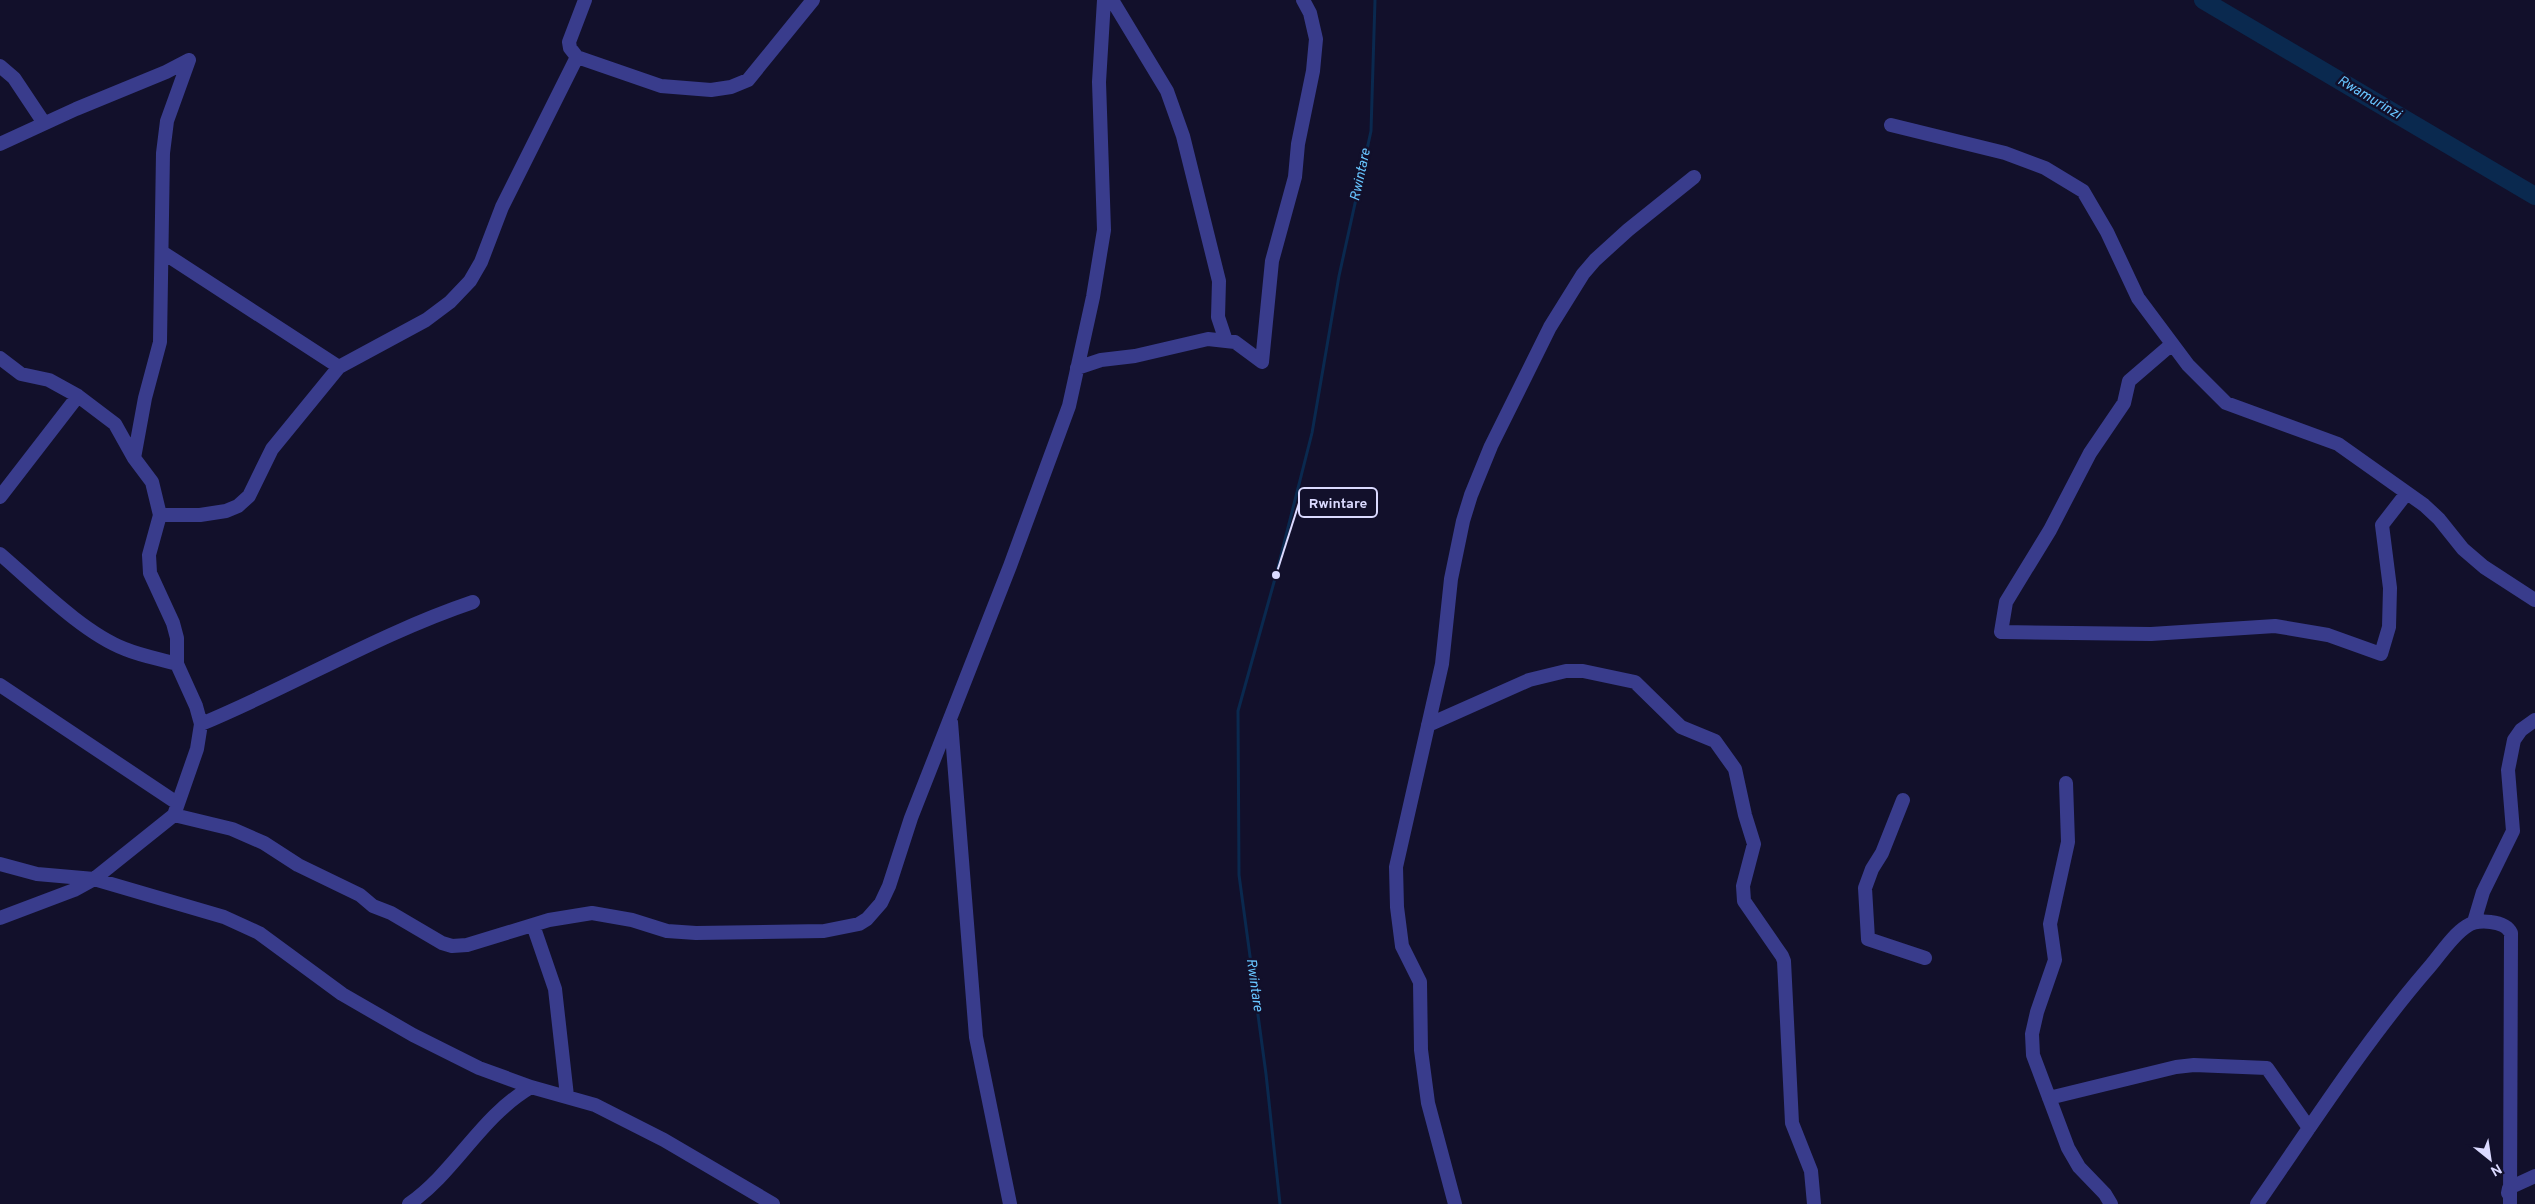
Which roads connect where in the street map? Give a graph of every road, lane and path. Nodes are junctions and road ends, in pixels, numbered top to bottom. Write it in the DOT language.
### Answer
graph roads {
  1 [pos="585,0"];
  2 [pos="813,0"];
  3 [pos="1104,0"];
  4 [pos="1112,0"];
  5 [pos="1303,0"];
  6 [pos="577,57"];
  7 [pos="0,66"];
  8 [pos="44,123"];
  9 [pos="1890,125"];
  10 [pos="0,144"];
  11 [pos="1694,178"];
  12 [pos="162,252"];
  13 [pos="1226,341"];
  14 [pos="2172,344"];
  15 [pos="0,358"];
  16 [pos="339,367"];
  17 [pos="1077,368"];
  18 [pos="78,396"];
  19 [pos="134,458"];
  20 [pos="2406,494"];
  21 [pos="0,497"];
  22 [pos="160,516"];
  23 [pos="0,554"];
  24 [pos="2535,600"];
  25 [pos="473,602"];
  26 [pos="177,664"];
  27 [pos="0,685"];
  28 [pos="951,719"];
  29 [pos="2535,720"];
  30 [pos="201,724"];
  31 [pos="1428,725"];
  32 [pos="2066,783"];
  33 [pos="1903,800"];
  34 [pos="175,809"];
  35 [pos="0,864"];
  36 [pos="94,879"];
  37 [pos="0,918"];
  38 [pos="2474,922"];
  39 [pos="533,925"];
  40 [pos="1925,958"];
  41 [pos="530,1087"];
  42 [pos="567,1096"];
  43 [pos="2049,1098"];
  44 [pos="2309,1128"];
  45 [pos="2535,1176"];
  46 [pos="409,1204"];
  47 [pos="773,1204"];
  48 [pos="1010,1204"];
  49 [pos="1455,1204"];
  50 [pos="1814,1204"];
  51 [pos="2111,1204"];
  52 [pos="2257,1204"];
  53 [pos="2508,1204"];
  1 -- 6 [label="street"];
  2 -- 6 [label="street"];
  3 -- 17 [label="street"];
  4 -- 13 [label="street"];
  5 -- 13 [label="street"];
  6 -- 16 [label="street"];
  7 -- 8 [label="street"];
  8 -- 10 [label="street"];
  8 -- 12 [label="street"];
  9 -- 14 [label="street"];
  11 -- 31 [label="street"];
  12 -- 16 [label="street"];
  12 -- 19 [label="street"];
  13 -- 17 [label="street"];
  14 -- 20 [label="street"];
  14 -- 20 [label="street"];
  15 -- 18 [label="street"];
  16 -- 22 [label="street"];
  17 -- 28 [label="street"];
  18 -- 19 [label="street"];
  18 -- 21 [label="street"];
  19 -- 22 [label="street"];
  20 -- 24 [label="street"];
  22 -- 26 [label="street"];
  23 -- 26 [label="street"];
  25 -- 30 [label="street"];
  26 -- 30 [label="street"];
  27 -- 34 [label="street"];
  28 -- 39 [label="street"];
  28 -- 48 [label="street"];
  29 -- 38 [label="street"];
  30 -- 34 [label="street"];
  31 -- 49 [label="street"];
  31 -- 50 [label="street"];
  32 -- 43 [label="street"];
  33 -- 40 [label="street"];
  34 -- 36 [label="street"];
  34 -- 39 [label="street"];
  35 -- 36 [label="street"];
  36 -- 37 [label="street"];
  36 -- 41 [label="street"];
  38 -- 44 [label="street"];
  38 -- 53 [label="street"];
  39 -- 42 [label="street"];
  41 -- 42 [label="street"];
  41 -- 46 [label="street"];
  42 -- 47 [label="street"];
  43 -- 44 [label="street"];
  43 -- 51 [label="street"];
  44 -- 52 [label="street"];
  45 -- 53 [label="street"];
}
